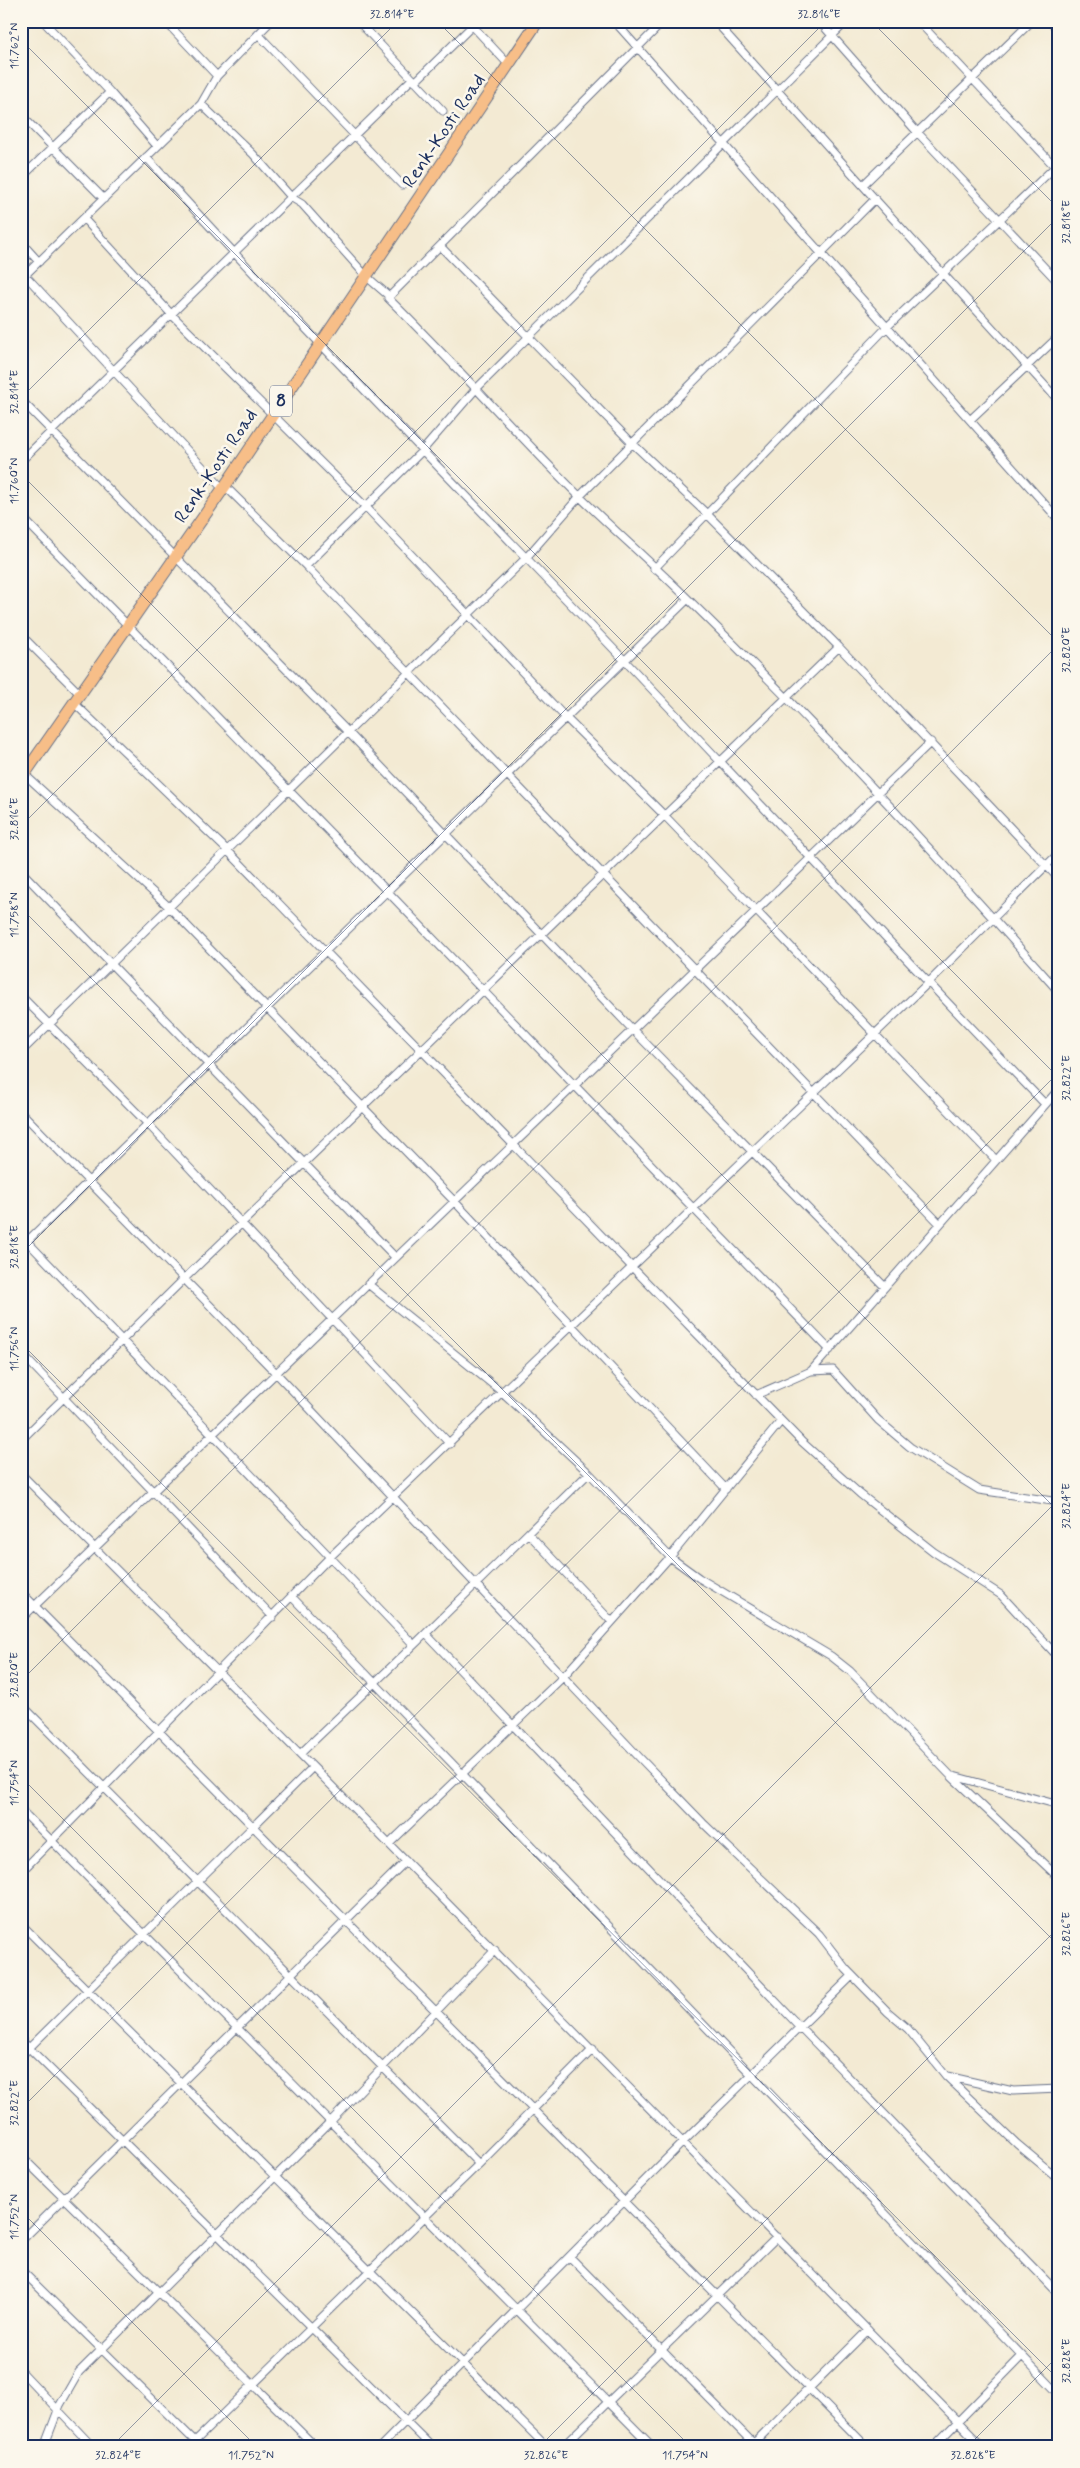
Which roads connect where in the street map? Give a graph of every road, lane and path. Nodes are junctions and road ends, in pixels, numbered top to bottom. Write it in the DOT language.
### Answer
graph roads {
  1 [pos="43,21"];
  2 [pos="165,21"];
  3 [pos="271,21"];
  4 [pos="358,21"];
  5 [pos="538,21"];
  6 [pos="614,21"];
  7 [pos="664,21"];
  8 [pos="715,21"];
  9 [pos="819,21"];
  10 [pos="847,21"];
  11 [pos="918,21"];
  12 [pos="1032,21"];
  13 [pos="1050,21"];
  14 [pos="470,24"];
  15 [pos="1059,31"];
  16 [pos="258,34"];
  17 [pos="832,36"];
  18 [pos="638,47"];
  19 [pos="509,65"];
  20 [pos="217,76"];
  21 [pos="414,80"];
  22 [pos="972,80"];
  23 [pos="778,89"];
  24 [pos="110,92"];
  25 [pos="201,104"];
  26 [pos="443,111"];
  27 [pos="21,115"];
  28 [pos="918,132"];
  29 [pos="354,137"];
  30 [pos="724,143"];
  31 [pos="157,146"];
  32 [pos="53,147"];
  33 [pos="146,157"];
  34 [pos="1057,167"];
  35 [pos="21,178"];
  36 [pos="402,185"];
  37 [pos="864,185"];
  38 [pos="292,198"];
  39 [pos="874,199"];
  40 [pos="104,200"];
  41 [pos="84,219"];
  42 [pos="1000,219"];
  43 [pos="21,242"];
  44 [pos="440,246"];
  45 [pos="820,252"];
  46 [pos="234,254"];
  47 [pos="39,262"];
  48 [pos="942,273"];
  49 [pos="23,277"];
  50 [pos="367,277"];
  51 [pos="1059,283"];
  52 [pos="388,298"];
  53 [pos="172,314"];
  54 [pos="887,327"];
  55 [pos="529,336"];
  56 [pos="1059,336"];
  57 [pos="320,344"];
  58 [pos="1027,366"];
  59 [pos="113,372"];
  60 [pos="475,390"];
  61 [pos="21,400"];
  62 [pos="1059,401"];
  63 [pos="272,414"];
  64 [pos="970,420"];
  65 [pos="52,432"];
  66 [pos="632,443"];
  67 [pos="423,450"];
  68 [pos="21,461"];
  69 [pos="224,487"];
  70 [pos="580,496"];
  71 [pos="366,507"];
  72 [pos="1059,508"];
  73 [pos="707,514"];
  74 [pos="1053,514"];
  75 [pos="21,516"];
  76 [pos="1059,520"];
  77 [pos="175,558"];
  78 [pos="524,559"];
  79 [pos="306,566"];
  80 [pos="654,569"];
  81 [pos="688,599"];
  82 [pos="468,614"];
  83 [pos="128,625"];
  84 [pos="21,635"];
  85 [pos="839,647"];
  86 [pos="624,661"];
  87 [pos="409,672"];
  88 [pos="77,698"];
  89 [pos="786,700"];
  90 [pos="566,718"];
  91 [pos="348,732"];
  92 [pos="931,742"];
  93 [pos="720,763"];
  94 [pos="22,775"];
  95 [pos="507,775"];
  96 [pos="289,789"];
  97 [pos="878,792"];
  98 [pos="665,816"];
  99 [pos="445,834"];
  100 [pos="227,850"];
  101 [pos="1059,853"];
  102 [pos="809,858"];
  103 [pos="1046,866"];
  104 [pos="21,871"];
  105 [pos="604,875"];
  106 [pos="1059,879"];
  107 [pos="387,891"];
  108 [pos="169,907"];
  109 [pos="756,909"];
  110 [pos="993,918"];
  111 [pos="542,934"];
  112 [pos="326,951"];
  113 [pos="112,963"];
  114 [pos="695,968"];
  115 [pos="928,984"];
  116 [pos="482,992"];
  117 [pos="1059,992"];
  118 [pos="21,996"];
  119 [pos="266,1008"];
  120 [pos="50,1024"];
  121 [pos="632,1029"];
  122 [pos="876,1033"];
  123 [pos="422,1050"];
  124 [pos="21,1052"];
  125 [pos="209,1064"];
  126 [pos="573,1086"];
  127 [pos="1059,1089"];
  128 [pos="814,1093"];
  129 [pos="1045,1104"];
  130 [pos="363,1107"];
  131 [pos="21,1112"];
  132 [pos="148,1123"];
  133 [pos="513,1144"];
  134 [pos="752,1153"];
  135 [pos="996,1160"];
  136 [pos="305,1163"];
  137 [pos="89,1180"];
  138 [pos="454,1201"];
  139 [pos="693,1208"];
  140 [pos="242,1223"];
  141 [pos="940,1224"];
  142 [pos="23,1241"];
  143 [pos="395,1257"];
  144 [pos="632,1267"];
  145 [pos="185,1278"];
  146 [pos="368,1284"];
  147 [pos="884,1287"];
  148 [pos="332,1319"];
  149 [pos="571,1326"];
  150 [pos="122,1340"];
  151 [pos="830,1350"];
  152 [pos="21,1353"];
  153 [pos="811,1371"];
  154 [pos="276,1373"];
  155 [pos="502,1392"];
  156 [pos="756,1395"];
  157 [pos="64,1397"];
  158 [pos="781,1421"];
  159 [pos="211,1433"];
  160 [pos="21,1440"];
  161 [pos="450,1444"];
  162 [pos="589,1473"];
  163 [pos="21,1474"];
  164 [pos="726,1488"];
  165 [pos="152,1490"];
  166 [pos="392,1498"];
  167 [pos="1059,1502"];
  168 [pos="528,1533"];
  169 [pos="94,1547"];
  170 [pos="330,1557"];
  171 [pos="670,1558"];
  172 [pos="475,1585"];
  173 [pos="21,1592"];
  174 [pos="292,1597"];
  175 [pos="34,1605"];
  176 [pos="273,1617"];
  177 [pos="21,1618"];
  178 [pos="612,1622"];
  179 [pos="426,1634"];
  180 [pos="414,1646"];
  181 [pos="1059,1658"];
  182 [pos="219,1673"];
  183 [pos="563,1677"];
  184 [pos="375,1683"];
  185 [pos="21,1704"];
  186 [pos="28,1711"];
  187 [pos="21,1718"];
  188 [pos="513,1725"];
  189 [pos="160,1732"];
  190 [pos="300,1754"];
  191 [pos="313,1767"];
  192 [pos="463,1773"];
  193 [pos="950,1775"];
  194 [pos="104,1788"];
  195 [pos="1059,1806"];
  196 [pos="21,1810"];
  197 [pos="252,1827"];
  198 [pos="52,1840"];
  199 [pos="389,1844"];
  200 [pos="406,1861"];
  201 [pos="21,1872"];
  202 [pos="1059,1878"];
  203 [pos="198,1880"];
  204 [pos="346,1921"];
  205 [pos="21,1924"];
  206 [pos="145,1932"];
  207 [pos="495,1950"];
  208 [pos="292,1974"];
  209 [pos="852,1976"];
  210 [pos="87,1989"];
  211 [pos="437,2012"];
  212 [pos="239,2027"];
  213 [pos="800,2027"];
  214 [pos="21,2040"];
  215 [pos="30,2048"];
  216 [pos="593,2049"];
  217 [pos="21,2056"];
  218 [pos="383,2067"];
  219 [pos="752,2074"];
  220 [pos="946,2076"];
  221 [pos="182,2084"];
  222 [pos="1059,2089"];
  223 [pos="534,2108"];
  224 [pos="331,2121"];
  225 [pos="124,2141"];
  226 [pos="684,2141"];
  227 [pos="21,2156"];
  228 [pos="478,2164"];
  229 [pos="275,2176"];
  230 [pos="1059,2178"];
  231 [pos="64,2199"];
  232 [pos="625,2200"];
  233 [pos="424,2216"];
  234 [pos="217,2234"];
  235 [pos="777,2237"];
  236 [pos="21,2241"];
  237 [pos="570,2257"];
  238 [pos="369,2269"];
  239 [pos="21,2270"];
  240 [pos="159,2292"];
  241 [pos="1059,2294"];
  242 [pos="718,2295"];
  243 [pos="518,2309"];
  244 [pos="311,2327"];
  245 [pos="868,2330"];
  246 [pos="102,2349"];
  247 [pos="662,2350"];
  248 [pos="1022,2356"];
  249 [pos="465,2363"];
  250 [pos="21,2371"];
  251 [pos="253,2384"];
  252 [pos="810,2388"];
  253 [pos="1059,2394"];
  254 [pos="608,2401"];
  255 [pos="58,2410"];
  256 [pos="406,2421"];
  257 [pos="958,2422"];
  258 [pos="195,2445"];
  259 [pos="753,2446"];
  260 [pos="44,2447"];
  261 [pos="93,2447"];
  262 [pos="316,2447"];
  263 [pos="380,2447"];
  264 [pos="432,2447"];
  265 [pos="547,2447"];
  266 [pos="562,2447"];
  267 [pos="653,2447"];
  268 [pos="868,2447"];
  269 [pos="933,2447"];
  270 [pos="983,2447"];
  1 -- 24 [label="street"];
  2 -- 20 [label="street"];
  3 -- 16 [label="street"];
  4 -- 21 [label="street"];
  5 -- 19 [label="main road, Renk-Kosti Road / 8"];
  6 -- 18 [label="street"];
  7 -- 18 [label="street"];
  8 -- 23 [label="street"];
  9 -- 17 [label="street"];
  10 -- 17 [label="street"];
  11 -- 22 [label="street"];
  12 -- 22 [label="street"];
  13 -- 15 [label="street"];
  14 -- 19 [label="street"];
  14 -- 21 [label="street"];
  16 -- 20 [label="street"];
  16 -- 29 [label="street"];
  17 -- 23 [label="street"];
  17 -- 28 [label="street"];
  18 -- 30 [label="street"];
  18 -- 44 [label="street"];
  19 -- 50 [label="main road, Renk-Kosti Road / 8"];
  20 -- 25 [label="street"];
  21 -- 26 [label="street"];
  21 -- 29 [label="street"];
  22 -- 28 [label="street"];
  22 -- 34 [label="street"];
  23 -- 30 [label="street"];
  23 -- 37 [label="street"];
  24 -- 31 [label="street"];
  24 -- 32 [label="street"];
  25 -- 31 [label="street"];
  25 -- 38 [label="street"];
  27 -- 32 [label="street"];
  28 -- 37 [label="street"];
  28 -- 42 [label="street"];
  29 -- 36 [label="street"];
  29 -- 38 [label="street"];
  30 -- 45 [label="street"];
  30 -- 55 [label="street"];
  31 -- 33 [label="street"];
  32 -- 35 [label="street"];
  32 -- 40 [label="street"];
  33 -- 40 [label="street"];
  33 -- 46 [label="street"];
  34 -- 42 [label="street"];
  37 -- 39 [label="street"];
  38 -- 46 [label="street"];
  38 -- 50 [label="street"];
  39 -- 45 [label="street"];
  39 -- 48 [label="street"];
  40 -- 41 [label="street"];
  41 -- 47 [label="street"];
  41 -- 53 [label="street"];
  42 -- 48 [label="street"];
  42 -- 51 [label="street"];
  43 -- 47 [label="street"];
  44 -- 52 [label="street"];
  44 -- 55 [label="street"];
  45 -- 54 [label="street"];
  45 -- 66 [label="street"];
  46 -- 53 [label="street"];
  46 -- 57 [label="street"];
  47 -- 49 [label="street"];
  48 -- 54 [label="street"];
  48 -- 58 [label="street"];
  49 -- 59 [label="street"];
  50 -- 52 [label="street"];
  50 -- 57 [label="main road, Renk-Kosti Road / 8"];
  52 -- 60 [label="street"];
  53 -- 59 [label="street"];
  53 -- 63 [label="street"];
  54 -- 64 [label="street"];
  54 -- 73 [label="street"];
  55 -- 60 [label="street"];
  55 -- 66 [label="street"];
  56 -- 58 [label="street"];
  57 -- 63 [label="main road, Renk-Kosti Road / 8"];
  57 -- 67 [label="street"];
  58 -- 62 [label="street"];
  58 -- 64 [label="street"];
  59 -- 65 [label="street"];
  59 -- 69 [label="street"];
  60 -- 67 [label="street"];
  60 -- 70 [label="street"];
  61 -- 65 [label="street"];
  63 -- 69 [label="main road, Renk-Kosti Road / 8"];
  63 -- 71 [label="street"];
  64 -- 74 [label="street"];
  65 -- 68 [label="street"];
  65 -- 77 [label="street"];
  66 -- 70 [label="street"];
  66 -- 73 [label="street"];
  67 -- 71 [label="street"];
  67 -- 78 [label="street"];
  69 -- 77 [label="main road, Renk-Kosti Road / 8"];
  69 -- 79 [label="street"];
  70 -- 78 [label="street"];
  70 -- 80 [label="street"];
  71 -- 79 [label="street"];
  71 -- 82 [label="street"];
  72 -- 74 [label="street"];
  73 -- 80 [label="street"];
  73 -- 85 [label="street"];
  74 -- 76 [label="street"];
  75 -- 83 [label="street"];
  77 -- 83 [label="main road, Renk-Kosti Road / 8"];
  77 -- 91 [label="street"];
  78 -- 82 [label="street"];
  78 -- 86 [label="street"];
  79 -- 87 [label="street"];
  80 -- 81 [label="street"];
  81 -- 86 [label="street"];
  81 -- 89 [label="street"];
  82 -- 87 [label="street"];
  82 -- 90 [label="street"];
  83 -- 88 [label="main road, Renk-Kosti Road / 8"];
  83 -- 96 [label="street"];
  84 -- 88 [label="street"];
  85 -- 89 [label="street"];
  85 -- 92 [label="street"];
  86 -- 90 [label="street"];
  86 -- 93 [label="street"];
  87 -- 91 [label="street"];
  87 -- 95 [label="street"];
  88 -- 94 [label="main road, Renk-Kosti Road / 8"];
  88 -- 100 [label="street"];
  89 -- 93 [label="street"];
  89 -- 97 [label="street"];
  90 -- 95 [label="street"];
  90 -- 98 [label="street"];
  91 -- 96 [label="street"];
  91 -- 99 [label="street"];
  92 -- 97 [label="street"];
  92 -- 103 [label="street"];
  93 -- 98 [label="street"];
  93 -- 102 [label="street"];
  94 -- 108 [label="street"];
  95 -- 99 [label="street"];
  95 -- 105 [label="street"];
  96 -- 100 [label="street"];
  96 -- 107 [label="street"];
  97 -- 102 [label="street"];
  97 -- 110 [label="street"];
  98 -- 105 [label="street"];
  98 -- 109 [label="street"];
  99 -- 107 [label="street"];
  99 -- 111 [label="street"];
  100 -- 108 [label="street"];
  100 -- 112 [label="street"];
  101 -- 103 [label="street"];
  102 -- 109 [label="street"];
  102 -- 115 [label="street"];
  103 -- 106 [label="street"];
  103 -- 110 [label="street"];
  104 -- 113 [label="street"];
  105 -- 111 [label="street"];
  105 -- 114 [label="street"];
  107 -- 112 [label="street"];
  107 -- 116 [label="street"];
  108 -- 113 [label="street"];
  108 -- 119 [label="street"];
  109 -- 114 [label="street"];
  109 -- 122 [label="street"];
  110 -- 115 [label="street"];
  110 -- 117 [label="street"];
  111 -- 116 [label="street"];
  111 -- 121 [label="street"];
  112 -- 119 [label="street"];
  112 -- 123 [label="street"];
  113 -- 120 [label="street"];
  113 -- 125 [label="street"];
  114 -- 121 [label="street"];
  114 -- 128 [label="street"];
  115 -- 122 [label="street"];
  115 -- 129 [label="street"];
  116 -- 123 [label="street"];
  116 -- 126 [label="street"];
  118 -- 120 [label="street"];
  119 -- 125 [label="street"];
  119 -- 130 [label="street"];
  120 -- 124 [label="street"];
  120 -- 132 [label="street"];
  121 -- 126 [label="street"];
  121 -- 134 [label="street"];
  122 -- 128 [label="street"];
  122 -- 135 [label="street"];
  123 -- 130 [label="street"];
  123 -- 133 [label="street"];
  125 -- 132 [label="street"];
  125 -- 136 [label="street"];
  126 -- 133 [label="street"];
  126 -- 139 [label="street"];
  127 -- 129 [label="street"];
  128 -- 134 [label="street"];
  128 -- 141 [label="street"];
  129 -- 135 [label="street"];
  130 -- 136 [label="street"];
  130 -- 138 [label="street"];
  131 -- 137 [label="street"];
  132 -- 137 [label="street"];
  132 -- 140 [label="street"];
  133 -- 138 [label="street"];
  133 -- 144 [label="street"];
  134 -- 139 [label="street"];
  134 -- 147 [label="street"];
  135 -- 141 [label="street"];
  136 -- 140 [label="street"];
  136 -- 143 [label="street"];
  137 -- 142 [label="street"];
  137 -- 145 [label="street"];
  138 -- 143 [label="street"];
  138 -- 149 [label="street"];
  139 -- 144 [label="street"];
  139 -- 151 [label="street"];
  140 -- 145 [label="street"];
  140 -- 148 [label="street"];
  141 -- 147 [label="street"];
  142 -- 150 [label="street"];
  143 -- 146 [label="street"];
  144 -- 149 [label="street"];
  144 -- 156 [label="street"];
  145 -- 150 [label="street"];
  145 -- 154 [label="street"];
  146 -- 148 [label="street"];
  146 -- 155 [label="street"];
  147 -- 151 [label="street"];
  148 -- 154 [label="street"];
  148 -- 161 [label="street"];
  149 -- 155 [label="street"];
  149 -- 164 [label="street"];
  150 -- 157 [label="street"];
  150 -- 159 [label="street"];
  151 -- 153 [label="street"];
  152 -- 157 [label="street"];
  153 -- 156 [label="street"];
  153 -- 167 [label="street"];
  154 -- 159 [label="street"];
  154 -- 166 [label="street"];
  155 -- 161 [label="street"];
  155 -- 162 [label="street"];
  156 -- 158 [label="street"];
  157 -- 160 [label="street"];
  157 -- 165 [label="street"];
  158 -- 164 [label="street"];
  158 -- 181 [label="street"];
  159 -- 165 [label="street"];
  159 -- 170 [label="street"];
  161 -- 166 [label="street"];
  162 -- 168 [label="street"];
  162 -- 171 [label="street"];
  163 -- 169 [label="street"];
  164 -- 171 [label="street"];
  165 -- 169 [label="street"];
  165 -- 176 [label="street"];
  166 -- 170 [label="street"];
  166 -- 172 [label="street"];
  168 -- 172 [label="street"];
  168 -- 178 [label="street"];
  169 -- 175 [label="street"];
  169 -- 182 [label="street"];
  170 -- 174 [label="street"];
  170 -- 180 [label="street"];
  171 -- 178 [label="street"];
  171 -- 193 [label="street"];
  172 -- 179 [label="street"];
  172 -- 183 [label="street"];
  173 -- 175 [label="street"];
  174 -- 176 [label="street"];
  174 -- 184 [label="street"];
  175 -- 177 [label="street"];
  175 -- 189 [label="street"];
  176 -- 182 [label="street"];
  178 -- 183 [label="street"];
  179 -- 180 [label="street"];
  179 -- 188 [label="street"];
  180 -- 184 [label="street"];
  182 -- 189 [label="street"];
  182 -- 190 [label="street"];
  183 -- 188 [label="street"];
  183 -- 209 [label="street"];
  184 -- 190 [label="street"];
  184 -- 192 [label="street"];
  185 -- 186 [label="street"];
  186 -- 187 [label="street"];
  186 -- 194 [label="street"];
  188 -- 192 [label="street"];
  188 -- 213 [label="street"];
  189 -- 194 [label="street"];
  189 -- 197 [label="street"];
  190 -- 191 [label="street"];
  191 -- 197 [label="street"];
  191 -- 199 [label="street"];
  192 -- 199 [label="street"];
  192 -- 219 [label="street"];
  193 -- 195 [label="street"];
  193 -- 202 [label="street"];
  194 -- 198 [label="street"];
  194 -- 203 [label="street"];
  196 -- 198 [label="street"];
  197 -- 203 [label="street"];
  197 -- 204 [label="street"];
  198 -- 201 [label="street"];
  198 -- 206 [label="street"];
  199 -- 200 [label="street"];
  200 -- 204 [label="street"];
  200 -- 207 [label="street"];
  203 -- 206 [label="street"];
  203 -- 208 [label="street"];
  204 -- 208 [label="street"];
  204 -- 211 [label="street"];
  205 -- 210 [label="street"];
  206 -- 210 [label="street"];
  206 -- 212 [label="street"];
  207 -- 211 [label="street"];
  207 -- 216 [label="street"];
  208 -- 212 [label="street"];
  208 -- 218 [label="street"];
  209 -- 213 [label="street"];
  209 -- 220 [label="street"];
  210 -- 215 [label="street"];
  210 -- 221 [label="street"];
  211 -- 218 [label="street"];
  211 -- 223 [label="street"];
  212 -- 221 [label="street"];
  212 -- 224 [label="street"];
  213 -- 219 [label="street"];
  213 -- 241 [label="street"];
  214 -- 215 [label="street"];
  215 -- 217 [label="street"];
  215 -- 225 [label="street"];
  216 -- 223 [label="street"];
  216 -- 226 [label="street"];
  218 -- 224 [label="street"];
  218 -- 228 [label="street"];
  219 -- 226 [label="street"];
  219 -- 248 [label="street"];
  220 -- 222 [label="street"];
  220 -- 230 [label="street"];
  221 -- 225 [label="street"];
  221 -- 229 [label="street"];
  223 -- 228 [label="street"];
  223 -- 232 [label="street"];
  224 -- 229 [label="street"];
  224 -- 233 [label="street"];
  225 -- 231 [label="street"];
  225 -- 234 [label="street"];
  226 -- 232 [label="street"];
  226 -- 235 [label="street"];
  227 -- 231 [label="street"];
  228 -- 233 [label="street"];
  229 -- 234 [label="street"];
  229 -- 238 [label="street"];
  231 -- 236 [label="street"];
  231 -- 240 [label="street"];
  232 -- 237 [label="street"];
  232 -- 242 [label="street"];
  233 -- 238 [label="street"];
  233 -- 243 [label="street"];
  234 -- 240 [label="street"];
  234 -- 244 [label="street"];
  235 -- 242 [label="street"];
  235 -- 245 [label="street"];
  237 -- 243 [label="street"];
  237 -- 247 [label="street"];
  238 -- 244 [label="street"];
  238 -- 249 [label="street"];
  239 -- 246 [label="street"];
  240 -- 246 [label="street"];
  240 -- 251 [label="street"];
  242 -- 247 [label="street"];
  242 -- 252 [label="street"];
  243 -- 249 [label="street"];
  243 -- 254 [label="street"];
  244 -- 251 [label="street"];
  244 -- 256 [label="street"];
  245 -- 252 [label="street"];
  245 -- 257 [label="street"];
  246 -- 255 [label="street"];
  246 -- 258 [label="street"];
  247 -- 254 [label="street"];
  247 -- 259 [label="street"];
  248 -- 253 [label="street"];
  248 -- 257 [label="street"];
  249 -- 256 [label="street"];
  249 -- 265 [label="street"];
  250 -- 255 [label="street"];
  251 -- 258 [label="street"];
  251 -- 262 [label="street"];
  252 -- 259 [label="street"];
  252 -- 268 [label="street"];
  254 -- 266 [label="street"];
  254 -- 267 [label="street"];
  255 -- 260 [label="street"];
  255 -- 261 [label="street"];
  256 -- 263 [label="street"];
  256 -- 264 [label="street"];
  257 -- 269 [label="street"];
  257 -- 270 [label="street"];
}
